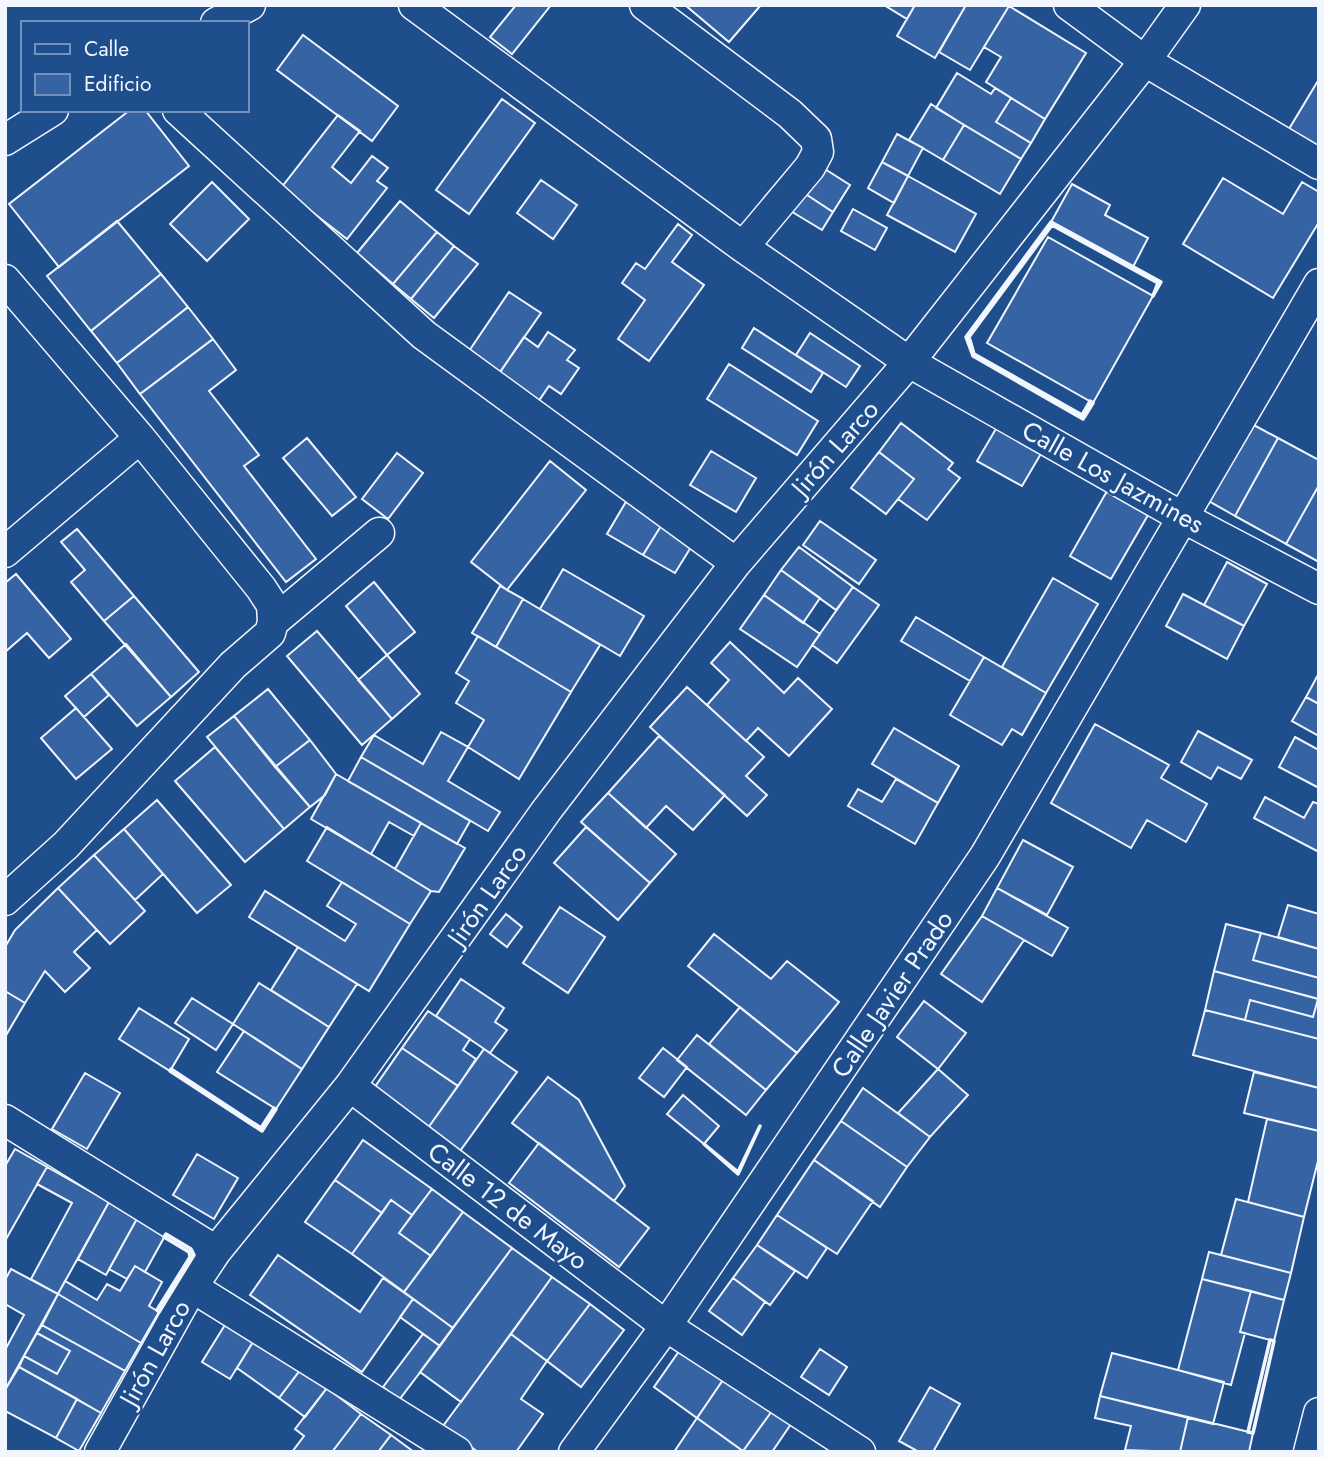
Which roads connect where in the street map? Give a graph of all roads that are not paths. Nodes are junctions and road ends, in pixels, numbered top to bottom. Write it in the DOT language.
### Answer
graph roads {
  1 [pos="250,5"];
  2 [pos="414,5"];
  3 [pos="645,5"];
  4 [pos="1069,5"];
  5 [pos="1185,5"];
  6 [pos="220,21"];
  7 [pos="1145,61"];
  8 [pos="50,112"];
  9 [pos="180,112"];
  10 [pos="5,140"];
  11 [pos="1319,164"];
  12 [pos="743,247"];
  13 [pos="5,280"];
  14 [pos="1319,284"];
  15 [pos="909,362"];
  16 [pos="139,438"];
  17 [pos="1182,517"];
  18 [pos="379,533"];
  19 [pos="5,552"];
  20 [pos="736,563"];
  21 [pos="1319,589"];
  22 [pos="273,622"];
  23 [pos="5,901"];
  24 [pos="350,1086"];
  25 [pos="5,1120"];
  26 [pos="216,1251"];
  27 [pos="192,1287"];
  28 [pos="666,1326"];
  29 [pos="1319,1413"];
  30 [pos="100,1452"];
  31 [pos="457,1452"];
  32 [pos="574,1452"];
  33 [pos="860,1452"];
  34 [pos="1309,1452"];
  1 -- 6 [label="street"];
  2 -- 12 [label="street, Calle Los Jazmines"];
  3 -- 12 [label="street"];
  4 -- 7 [label="street"];
  5 -- 7 [label="street, Jirón Larco"];
  7 -- 11 [label="street"];
  7 -- 15 [label="street, Jirón Larco"];
  8 -- 10 [label="street"];
  9 -- 20 [label="street"];
  12 -- 15 [label="street, Calle Los Jazmines"];
  13 -- 16 [label="street"];
  14 -- 17 [label="street, Calle Javier Prado"];
  15 -- 17 [label="street, Calle Los Jazmines"];
  15 -- 20 [label="street, Jirón Larco"];
  16 -- 19 [label="street"];
  16 -- 22 [label="street"];
  17 -- 21 [label="street, Calle Los Jazmines"];
  17 -- 28 [label="street, Calle Javier Prado"];
  18 -- 22 [label="street"];
  20 -- 24 [label="street, Jirón Larco"];
  22 -- 23 [label="street"];
  24 -- 26 [label="street, Jirón Larco"];
  24 -- 28 [label="street, Calle 12 de Mayo"];
  25 -- 26 [label="street"];
  26 -- 27 [label="street, Jirón Larco"];
  27 -- 30 [label="street, Jirón Larco"];
  27 -- 31 [label="street"];
  28 -- 32 [label="street, Calle Javier Prado"];
  28 -- 33 [label="street, Calle 12 de Mayo"];
  29 -- 34 [label="street"];
}
